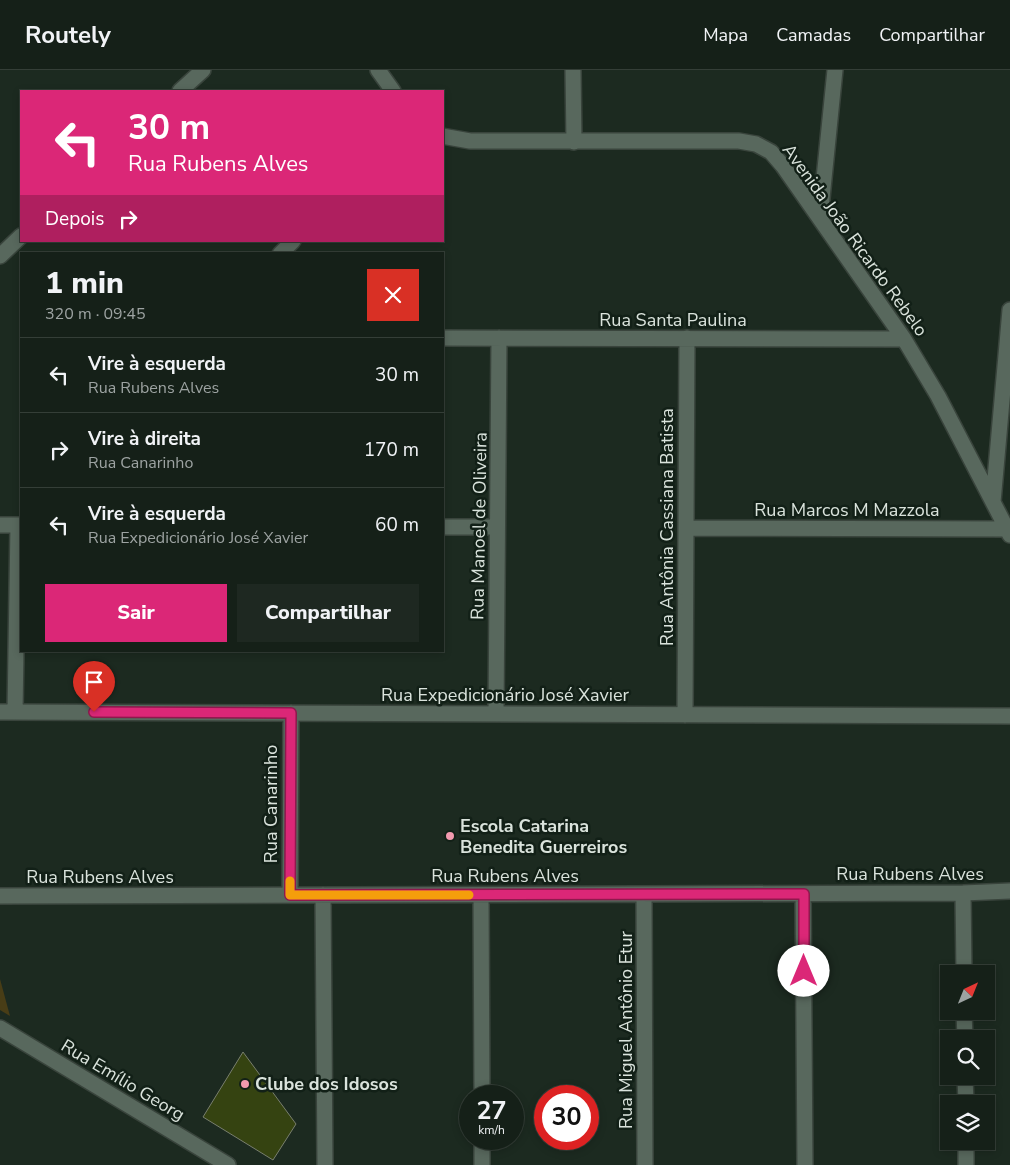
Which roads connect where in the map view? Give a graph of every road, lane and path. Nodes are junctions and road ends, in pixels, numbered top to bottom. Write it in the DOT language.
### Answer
graph roads {
  1 [pos="203,70"];
  2 [pos="378,70"];
  3 [pos="573,70"];
  4 [pos="835,70"];
  5 [pos="181,90"];
  6 [pos="392,90"];
  7 [pos="444,136"];
  8 [pos="574,142"];
  9 [pos="820,218"];
  10 [pos="20,237"];
  11 [pos="293,242"];
  12 [pos="282,252"];
  13 [pos="0,256"];
  14 [pos="1010,310"];
  15 [pos="444,338"];
  16 [pos="499,338"];
  17 [pos="687,338"];
  18 [pos="904,339"];
  19 [pos="993,502"];
  20 [pos="0,524"];
  21 [pos="20,525"];
  22 [pos="444,527"];
  23 [pos="497,527"];
  24 [pos="686,528"];
  25 [pos="1009,532"];
  26 [pos="7,712"];
  27 [pos="291,713"];
  28 [pos="496,714"];
  29 [pos="685,715"];
  30 [pos="1010,716"];
  31 [pos="1010,891"];
  32 [pos="644,894"];
  33 [pos="804,894"];
  34 [pos="963,894"];
  35 [pos="290,895"];
  36 [pos="323,895"];
  37 [pos="481,895"];
  38 [pos="0,896"];
  39 [pos="964,965"];
  40 [pos="0,1028"];
  41 [pos="482,1085"];
  42 [pos="482,1150"];
  43 [pos="966,1150"];
  44 [pos="228,1165"];
  45 [pos="325,1165"];
  46 [pos="482,1165"];
  47 [pos="645,1165"];
  48 [pos="806,1165"];
  49 [pos="966,1165"];
  1 -- 5 [label="street"];
  2 -- 6 [label="street"];
  3 -- 8 [label="street"];
  4 -- 9 [label="street"];
  7 -- 8 [label="street, Avenida João Ricardo Rebelo"];
  8 -- 9 [label="street, Avenida João Ricardo Rebelo"];
  9 -- 18 [label="street, Avenida João Ricardo Rebelo"];
  10 -- 13 [label="street"];
  11 -- 12 [label="street"];
  14 -- 19 [label="street"];
  15 -- 16 [label="street, Rua Santa Paulina"];
  16 -- 17 [label="street, Rua Santa Paulina"];
  16 -- 23 [label="street, Rua Manoel de Oliveira"];
  17 -- 18 [label="street, Rua Santa Paulina"];
  17 -- 24 [label="street, Rua Antônia Cassiana Batista"];
  18 -- 19 [label="street, Avenida João Ricardo Rebelo"];
  19 -- 25 [label="street, Avenida João Ricardo Rebelo"];
  20 -- 21 [label="street"];
  21 -- 26 [label="street"];
  22 -- 23 [label="street"];
  23 -- 28 [label="street, Rua Manoel de Oliveira"];
  24 -- 25 [label="street, Rua Marcos M Mazzola"];
  24 -- 29 [label="street, Rua Antônia Cassiana Batista"];
  26 -- 27 [label="street, Rua Expedicionário José Xavier"];
  27 -- 28 [label="street, Rua Expedicionário José Xavier"];
  27 -- 35 [label="street, Rua Canarinho"];
  28 -- 29 [label="street, Rua Expedicionário José Xavier"];
  29 -- 30 [label="street, Rua Expedicionário José Xavier"];
  31 -- 34 [label="street, Rua Rubens Alves"];
  32 -- 33 [label="street, Rua Rubens Alves"];
  32 -- 37 [label="street, Rua Rubens Alves"];
  32 -- 47 [label="street, Rua Miguel Antônio Etur"];
  33 -- 34 [label="street, Rua Rubens Alves"];
  33 -- 48 [label="street"];
  34 -- 39 [label="street"];
  35 -- 36 [label="street, Rua Rubens Alves"];
  35 -- 38 [label="street, Rua Rubens Alves"];
  36 -- 37 [label="street, Rua Rubens Alves"];
  36 -- 45 [label="street"];
  37 -- 41 [label="street"];
  40 -- 44 [label="street, Rua Emílio Georg"];
  42 -- 46 [label="street"];
  43 -- 49 [label="street"];
}
